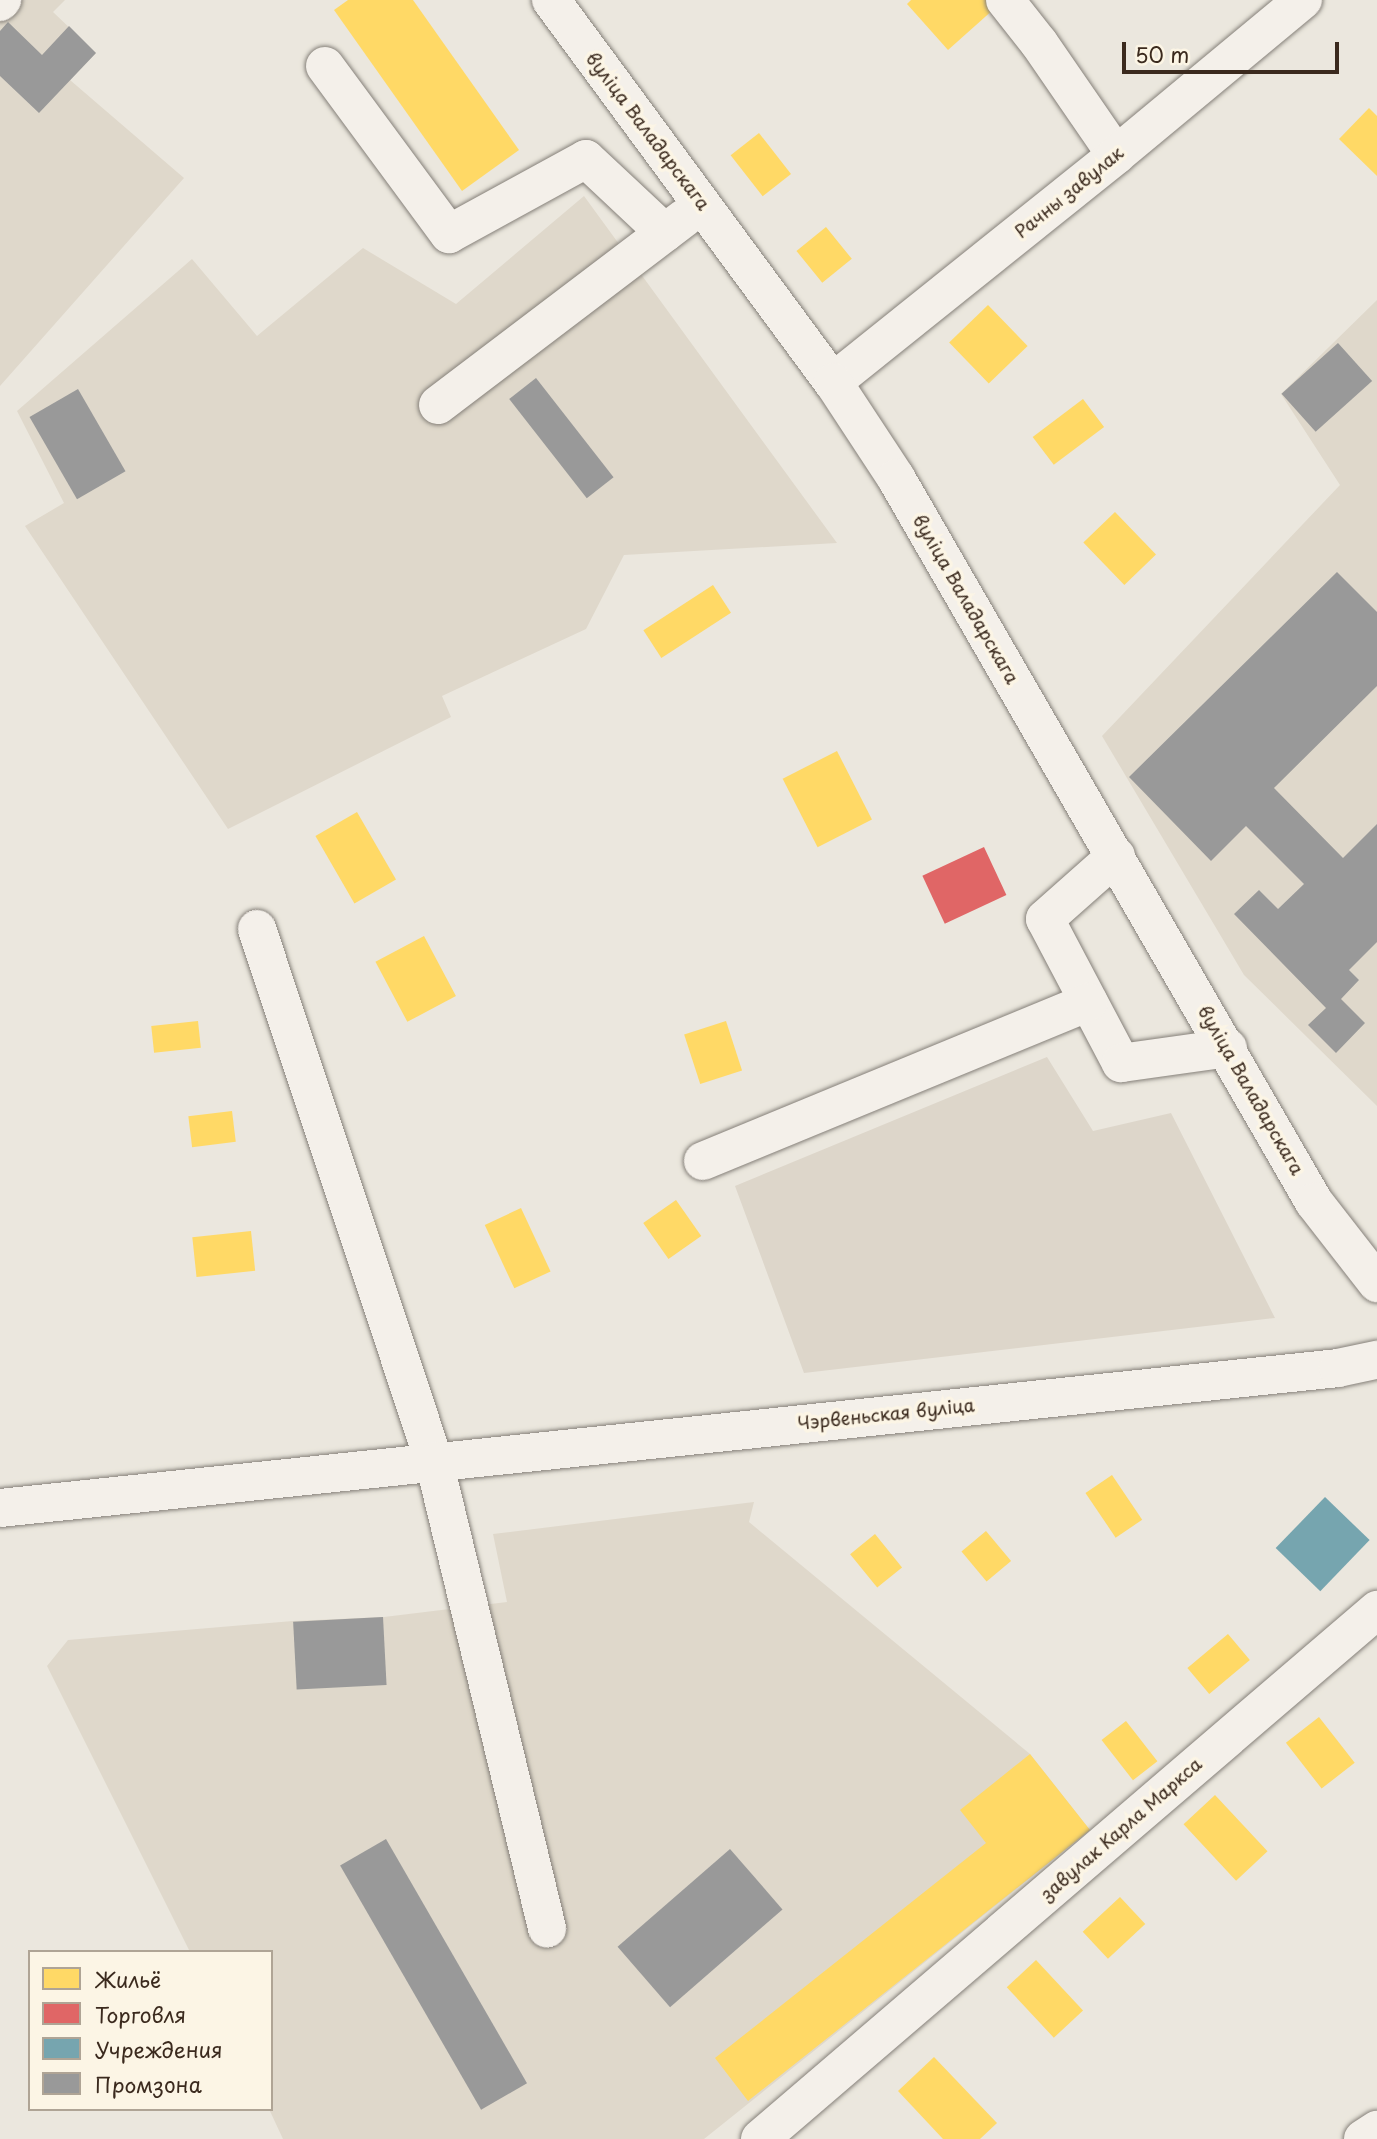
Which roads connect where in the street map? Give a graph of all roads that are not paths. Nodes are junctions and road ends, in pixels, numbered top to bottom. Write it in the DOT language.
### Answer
graph roads {
  1 [pos="551,0"];
  2 [pos="1006,0"];
  3 [pos="1303,0"];
  4 [pos="325,66"];
  5 [pos="1116,155"];
  6 [pos="702,204"];
  7 [pos="665,233"];
  8 [pos="833,382"];
  9 [pos="438,405"];
  10 [pos="1116,856"];
  11 [pos="257,929"];
  12 [pos="1088,1002"];
  13 [pos="1228,1048"];
  14 [pos="703,1161"];
  15 [pos="1335,1229"];
  16 [pos="1377,1265"];
  17 [pos="1377,1283"];
  18 [pos="1377,1360"];
  19 [pos="1338,1368"];
  20 [pos="1377,1380"];
  21 [pos="434,1461"];
  22 [pos="0,1508"];
  23 [pos="1377,1609"];
  24 [pos="547,1929"];
  25 [pos="1377,2130"];
  26 [pos="760,2139"];
  27 [pos="1363,2139"];
  1 -- 6 [label="main road, вуліца Валадарскага"];
  2 -- 5 [label="main road"];
  3 -- 5 [label="main road, Рачны завулак"];
  4 -- 7 [label="main road"];
  5 -- 8 [label="main road, Рачны завулак"];
  6 -- 7 [label="main road"];
  6 -- 8 [label="main road, вуліца Валадарскага"];
  7 -- 9 [label="main road"];
  8 -- 10 [label="main road, вуліца Валадарскага"];
  10 -- 12 [label="main road"];
  10 -- 13 [label="main road, вуліца Валадарскага"];
  11 -- 21 [label="main road"];
  12 -- 13 [label="main road"];
  12 -- 14 [label="main road"];
  13 -- 15 [label="main road, вуліца Валадарскага"];
  15 -- 16 [label="main road, вуліца Валадарскага"];
  15 -- 17 [label="main road, вуліца Валадарскага"];
  18 -- 19 [label="main road, Чэрвеньская вуліца"];
  19 -- 20 [label="main road, Чэрвеньская вуліца"];
  19 -- 21 [label="main road, Чэрвеньская вуліца"];
  21 -- 22 [label="main road, Чэрвеньская вуліца"];
  21 -- 24 [label="main road"];
  23 -- 26 [label="main road, завулак Карла Маркса"];
  25 -- 27 [label="main road"];
}
